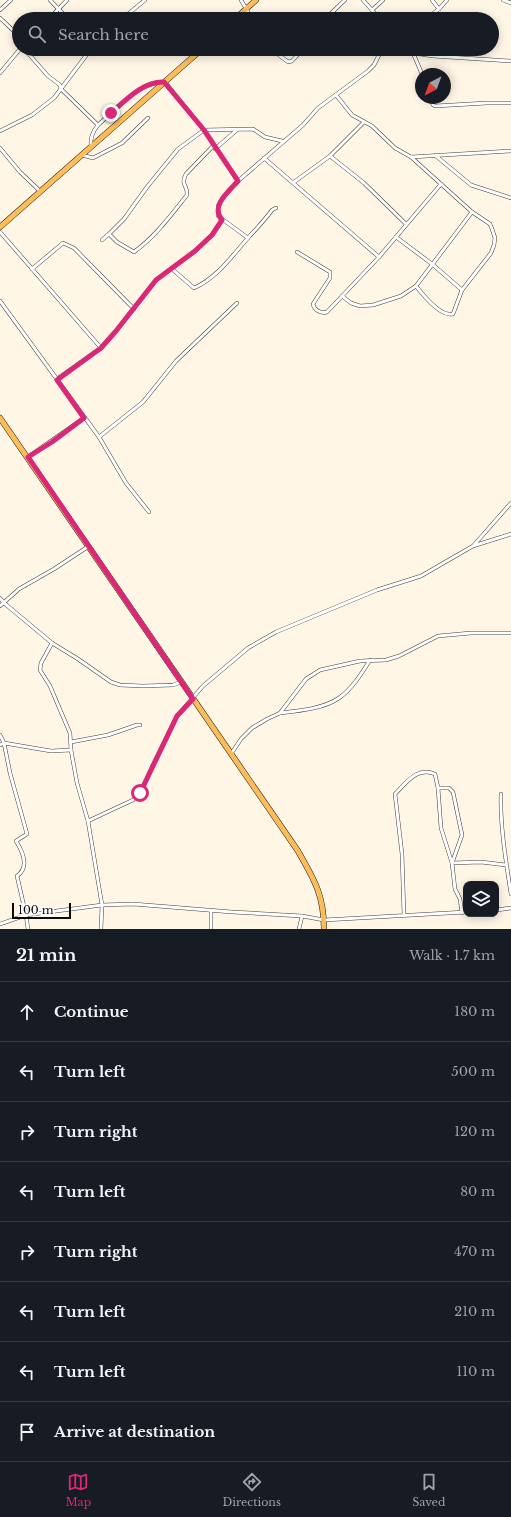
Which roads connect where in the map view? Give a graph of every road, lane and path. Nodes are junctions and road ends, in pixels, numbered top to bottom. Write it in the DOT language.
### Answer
graph roads {
  1 [pos="10,0"];
  2 [pos="50,0"];
  3 [pos="67,0"];
  4 [pos="145,0"];
  5 [pos="242,0"];
  6 [pos="256,0"];
  7 [pos="345,0"];
  8 [pos="363,0"];
  9 [pos="383,0"];
  10 [pos="432,0"];
  11 [pos="447,0"];
  12 [pos="503,0"];
  13 [pos="511,3"];
  14 [pos="60,9"];
  15 [pos="247,9"];
  16 [pos="439,9"];
  17 [pos="0,10"];
  18 [pos="372,10"];
  19 [pos="57,12"];
  20 [pos="62,12"];
  21 [pos="130,12"];
  22 [pos="243,12"];
  23 [pos="248,12"];
  24 [pos="332,12"];
  25 [pos="435,12"];
  26 [pos="0,18"];
  27 [pos="12,29"];
  28 [pos="14,56"];
  29 [pos="30,56"];
  30 [pos="86,56"];
  31 [pos="194,56"];
  32 [pos="280,56"];
  33 [pos="297,56"];
  34 [pos="378,56"];
  35 [pos="415,56"];
  36 [pos="433,56"];
  37 [pos="511,61"];
  38 [pos="420,68"];
  39 [pos="0,73"];
  40 [pos="164,82"];
  41 [pos="61,89"];
  42 [pos="336,95"];
  43 [pos="511,103"];
  44 [pos="433,104"];
  45 [pos="148,118"];
  46 [pos="364,122"];
  47 [pos="98,124"];
  48 [pos="238,129"];
  49 [pos="204,130"];
  50 [pos="0,131"];
  51 [pos="282,142"];
  52 [pos="91,147"];
  53 [pos="214,147"];
  54 [pos="0,148"];
  55 [pos="511,151"];
  56 [pos="81,155"];
  57 [pos="330,156"];
  58 [pos="436,156"];
  59 [pos="411,157"];
  60 [pos="264,158"];
  61 [pos="238,181"];
  62 [pos="294,182"];
  63 [pos="441,184"];
  64 [pos="40,191"];
  65 [pos="511,198"];
  66 [pos="276,208"];
  67 [pos="472,212"];
  68 [pos="222,220"];
  69 [pos="406,224"];
  70 [pos="0,227"];
  71 [pos="0,232"];
  72 [pos="109,234"];
  73 [pos="396,237"];
  74 [pos="248,238"];
  75 [pos="102,240"];
  76 [pos="298,252"];
  77 [pos="379,257"];
  78 [pos="432,264"];
  79 [pos="32,269"];
  80 [pos="172,269"];
  81 [pos="416,286"];
  82 [pos="462,290"];
  83 [pos="342,296"];
  84 [pos="0,301"];
  85 [pos="237,303"];
  86 [pos="134,309"];
  87 [pos="101,348"];
  88 [pos="57,380"];
  89 [pos="0,418"];
  90 [pos="84,418"];
  91 [pos="99,437"];
  92 [pos="28,457"];
  93 [pos="511,503"];
  94 [pos="149,512"];
  95 [pos="511,534"];
  96 [pos="89,546"];
  97 [pos="473,546"];
  98 [pos="0,598"];
  99 [pos="4,603"];
  100 [pos="0,606"];
  101 [pos="511,633"];
  102 [pos="52,643"];
  103 [pos="370,660"];
  104 [pos="181,682"];
  105 [pos="193,699"];
  106 [pos="280,713"];
  107 [pos="140,725"];
  108 [pos="0,735"];
  109 [pos="71,742"];
  110 [pos="2,744"];
  111 [pos="71,750"];
  112 [pos="231,754"];
  113 [pos="438,788"];
  114 [pos="501,794"];
  115 [pos="88,821"];
  116 [pos="452,863"];
  117 [pos="506,865"];
  118 [pos="511,894"];
  119 [pos="102,905"];
  120 [pos="511,908"];
  121 [pos="211,910"];
  122 [pos="499,910"];
  123 [pos="462,913"];
  124 [pos="26,915"];
  125 [pos="404,915"];
  126 [pos="302,916"];
  127 [pos="324,920"];
  128 [pos="0,924"];
  129 [pos="28,929"];
  130 [pos="101,929"];
  131 [pos="211,929"];
  132 [pos="299,929"];
  133 [pos="324,929"];
  1 -- 17 [label="street"];
  2 -- 14 [label="street"];
  3 -- 14 [label="street"];
  4 -- 21 [label="street"];
  5 -- 15 [label="street"];
  6 -- 15 [label="main road"];
  7 -- 24 [label="street"];
  8 -- 18 [label="street"];
  9 -- 18 [label="street"];
  10 -- 16 [label="street"];
  11 -- 16 [label="street"];
  12 -- 13 [label="street"];
  14 -- 19 [label="street"];
  14 -- 20 [label="street"];
  15 -- 22 [label="main road"];
  15 -- 23 [label="street"];
  16 -- 25 [label="street"];
  26 -- 27 [label="street"];
  28 -- 39 [label="street"];
  29 -- 41 [label="street"];
  30 -- 41 [label="street"];
  31 -- 40 [label="main road"];
  32 -- 33 [label="street"];
  34 -- 42 [label="street"];
  35 -- 38 [label="street"];
  36 -- 37 [label="street"];
  40 -- 47 [label="street"];
  40 -- 49 [label="street"];
  40 -- 52 [label="main road"];
  41 -- 47 [label="street"];
  41 -- 50 [label="street"];
  42 -- 46 [label="street"];
  42 -- 51 [label="street"];
  43 -- 44 [label="street"];
  45 -- 56 [label="street"];
  46 -- 57 [label="street"];
  46 -- 59 [label="street"];
  47 -- 52 [label="street"];
  48 -- 49 [label="street"];
  48 -- 51 [label="street"];
  48 -- 53 [label="street"];
  49 -- 53 [label="street"];
  49 -- 72 [label="street"];
  51 -- 60 [label="street"];
  52 -- 56 [label="main road"];
  53 -- 61 [label="street"];
  53 -- 72 [label="street"];
  54 -- 64 [label="street"];
  55 -- 58 [label="street"];
  56 -- 64 [label="main road"];
  57 -- 62 [label="street"];
  57 -- 69 [label="street"];
  58 -- 59 [label="street"];
  58 -- 65 [label="street"];
  59 -- 63 [label="street"];
  60 -- 61 [label="street"];
  60 -- 62 [label="street"];
  61 -- 68 [label="street"];
  62 -- 77 [label="street"];
  63 -- 67 [label="street"];
  63 -- 69 [label="street"];
  64 -- 70 [label="main road"];
  66 -- 74 [label="street"];
  67 -- 78 [label="street"];
  67 -- 82 [label="street"];
  68 -- 74 [label="street"];
  68 -- 80 [label="street"];
  69 -- 73 [label="street"];
  71 -- 79 [label="street"];
  72 -- 75 [label="street"];
  73 -- 77 [label="street"];
  73 -- 78 [label="street"];
  74 -- 80 [label="street"];
  76 -- 83 [label="street"];
  77 -- 83 [label="street"];
  78 -- 81 [label="street"];
  78 -- 82 [label="street"];
  79 -- 86 [label="street"];
  79 -- 87 [label="street"];
  80 -- 86 [label="street"];
  81 -- 82 [label="street"];
  81 -- 83 [label="street"];
  84 -- 88 [label="street"];
  85 -- 91 [label="street"];
  86 -- 87 [label="street"];
  87 -- 88 [label="street"];
  88 -- 90 [label="street"];
  89 -- 92 [label="main road"];
  90 -- 91 [label="street"];
  90 -- 92 [label="street"];
  91 -- 94 [label="street"];
  92 -- 96 [label="main road"];
  93 -- 97 [label="street"];
  95 -- 97 [label="street"];
  96 -- 99 [label="street"];
  96 -- 104 [label="main road"];
  97 -- 105 [label="street"];
  98 -- 99 [label="street"];
  99 -- 100 [label="street"];
  99 -- 102 [label="street"];
  101 -- 103 [label="street"];
  102 -- 104 [label="street"];
  102 -- 109 [label="street"];
  103 -- 106 [label="street"];
  103 -- 106 [label="street"];
  104 -- 105 [label="main road"];
  105 -- 112 [label="main road"];
  105 -- 115 [label="street"];
  106 -- 112 [label="street"];
  107 -- 109 [label="street"];
  108 -- 110 [label="street"];
  109 -- 111 [label="street"];
  110 -- 111 [label="street"];
  110 -- 124 [label="street"];
  111 -- 115 [label="street"];
  112 -- 127 [label="main road"];
  113 -- 116 [label="street"];
  113 -- 116 [label="street"];
  113 -- 125 [label="street"];
  114 -- 117 [label="street"];
  115 -- 119 [label="street"];
  116 -- 117 [label="street"];
  116 -- 123 [label="street"];
  117 -- 118 [label="street"];
  119 -- 121 [label="street"];
  119 -- 124 [label="street"];
  119 -- 130 [label="street"];
  120 -- 122 [label="street"];
  121 -- 126 [label="street"];
  121 -- 131 [label="street"];
  123 -- 125 [label="street"];
  124 -- 128 [label="street"];
  124 -- 129 [label="street"];
  125 -- 127 [label="street"];
  126 -- 127 [label="street"];
  126 -- 132 [label="street"];
  127 -- 133 [label="main road"];
}
